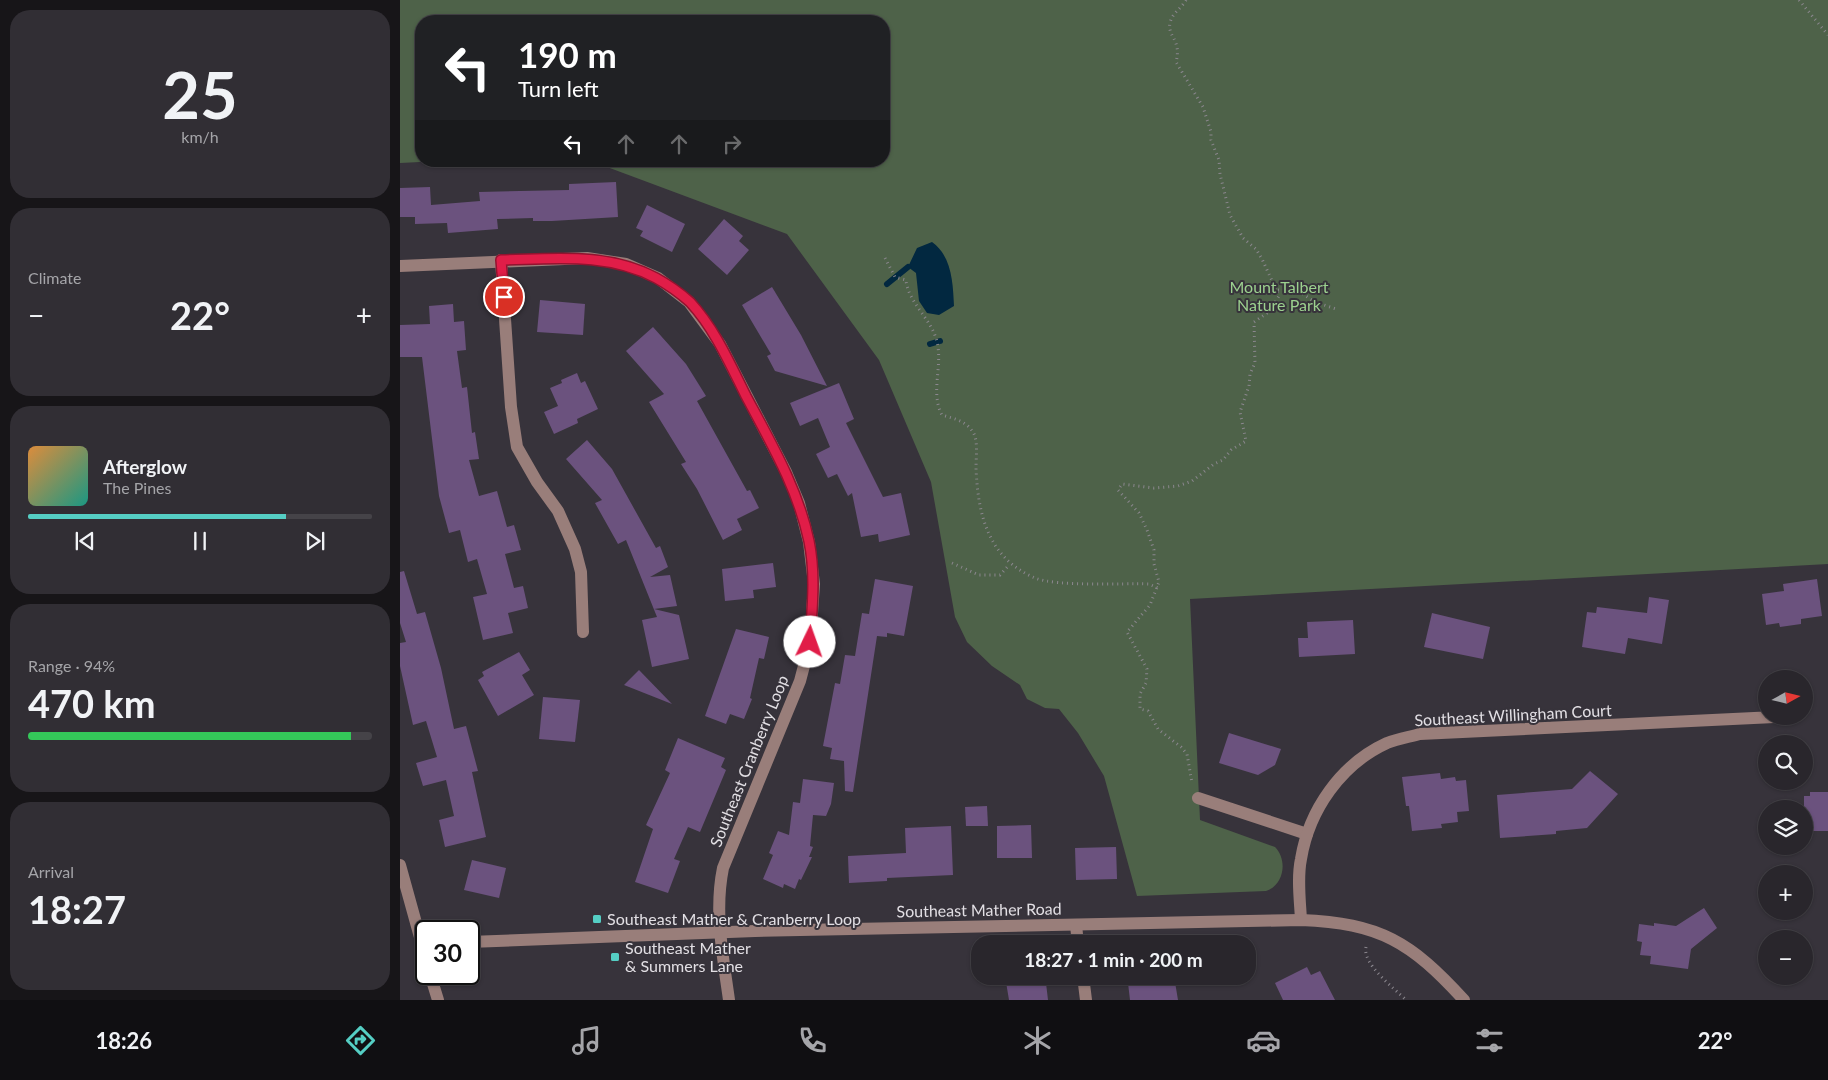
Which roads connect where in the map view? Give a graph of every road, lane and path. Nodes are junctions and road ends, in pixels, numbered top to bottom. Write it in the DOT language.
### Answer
graph roads {
  1 [pos="1186,0"];
  2 [pos="1799,0"];
  3 [pos="1828,35"];
  4 [pos="885,258"];
  5 [pos="501,260"];
  6 [pos="400,266"];
  7 [pos="1278,290"];
  8 [pos="1336,309"];
  9 [pos="952,563"];
  10 [pos="1010,565"];
  11 [pos="1158,588"];
  12 [pos="583,632"];
  13 [pos="1758,718"];
  14 [pos="1198,798"];
  15 [pos="1307,834"];
  16 [pos="400,865"];
  17 [pos="417,920"];
  18 [pos="1300,920"];
  19 [pos="1076,925"];
  20 [pos="1370,929"];
  21 [pos="721,932"];
  22 [pos="1077,935"];
  23 [pos="480,942"];
  24 [pos="433,985"];
  25 [pos="1084,985"];
  26 [pos="438,1000"];
  27 [pos="729,1000"];
  28 [pos="1086,1000"];
  29 [pos="1406,1000"];
  30 [pos="1464,1000"];
  1 -- 7 [label="path"];
  2 -- 3 [label="path"];
  4 -- 10 [label="path"];
  5 -- 6 [label="street, Southeast Cranberry Loop"];
  5 -- 12 [label="street"];
  5 -- 21 [label="street, Southeast Cranberry Loop"];
  7 -- 8 [label="path"];
  7 -- 11 [label="path"];
  9 -- 10 [label="path"];
  10 -- 11 [label="path"];
  11 -- 14 [label="path"];
  13 -- 15 [label="street, Southeast Willingham Court"];
  14 -- 15 [label="street"];
  15 -- 18 [label="street, Southeast Willingham Court"];
  16 -- 17 [label="street"];
  18 -- 19 [label="street, Southeast Mather Road"];
  18 -- 20 [label="street, Southeast Mather Road"];
  19 -- 21 [label="street, Southeast Mather Road"];
  19 -- 22 [label="street"];
  20 -- 29 [label="path"];
  20 -- 30 [label="street, Southeast Mather Road"];
  21 -- 23 [label="street, Southeast Mather Road"];
  21 -- 27 [label="street, Southeast Cranberry Loop"];
  24 -- 26 [label="street"];
  25 -- 28 [label="street"];
}
